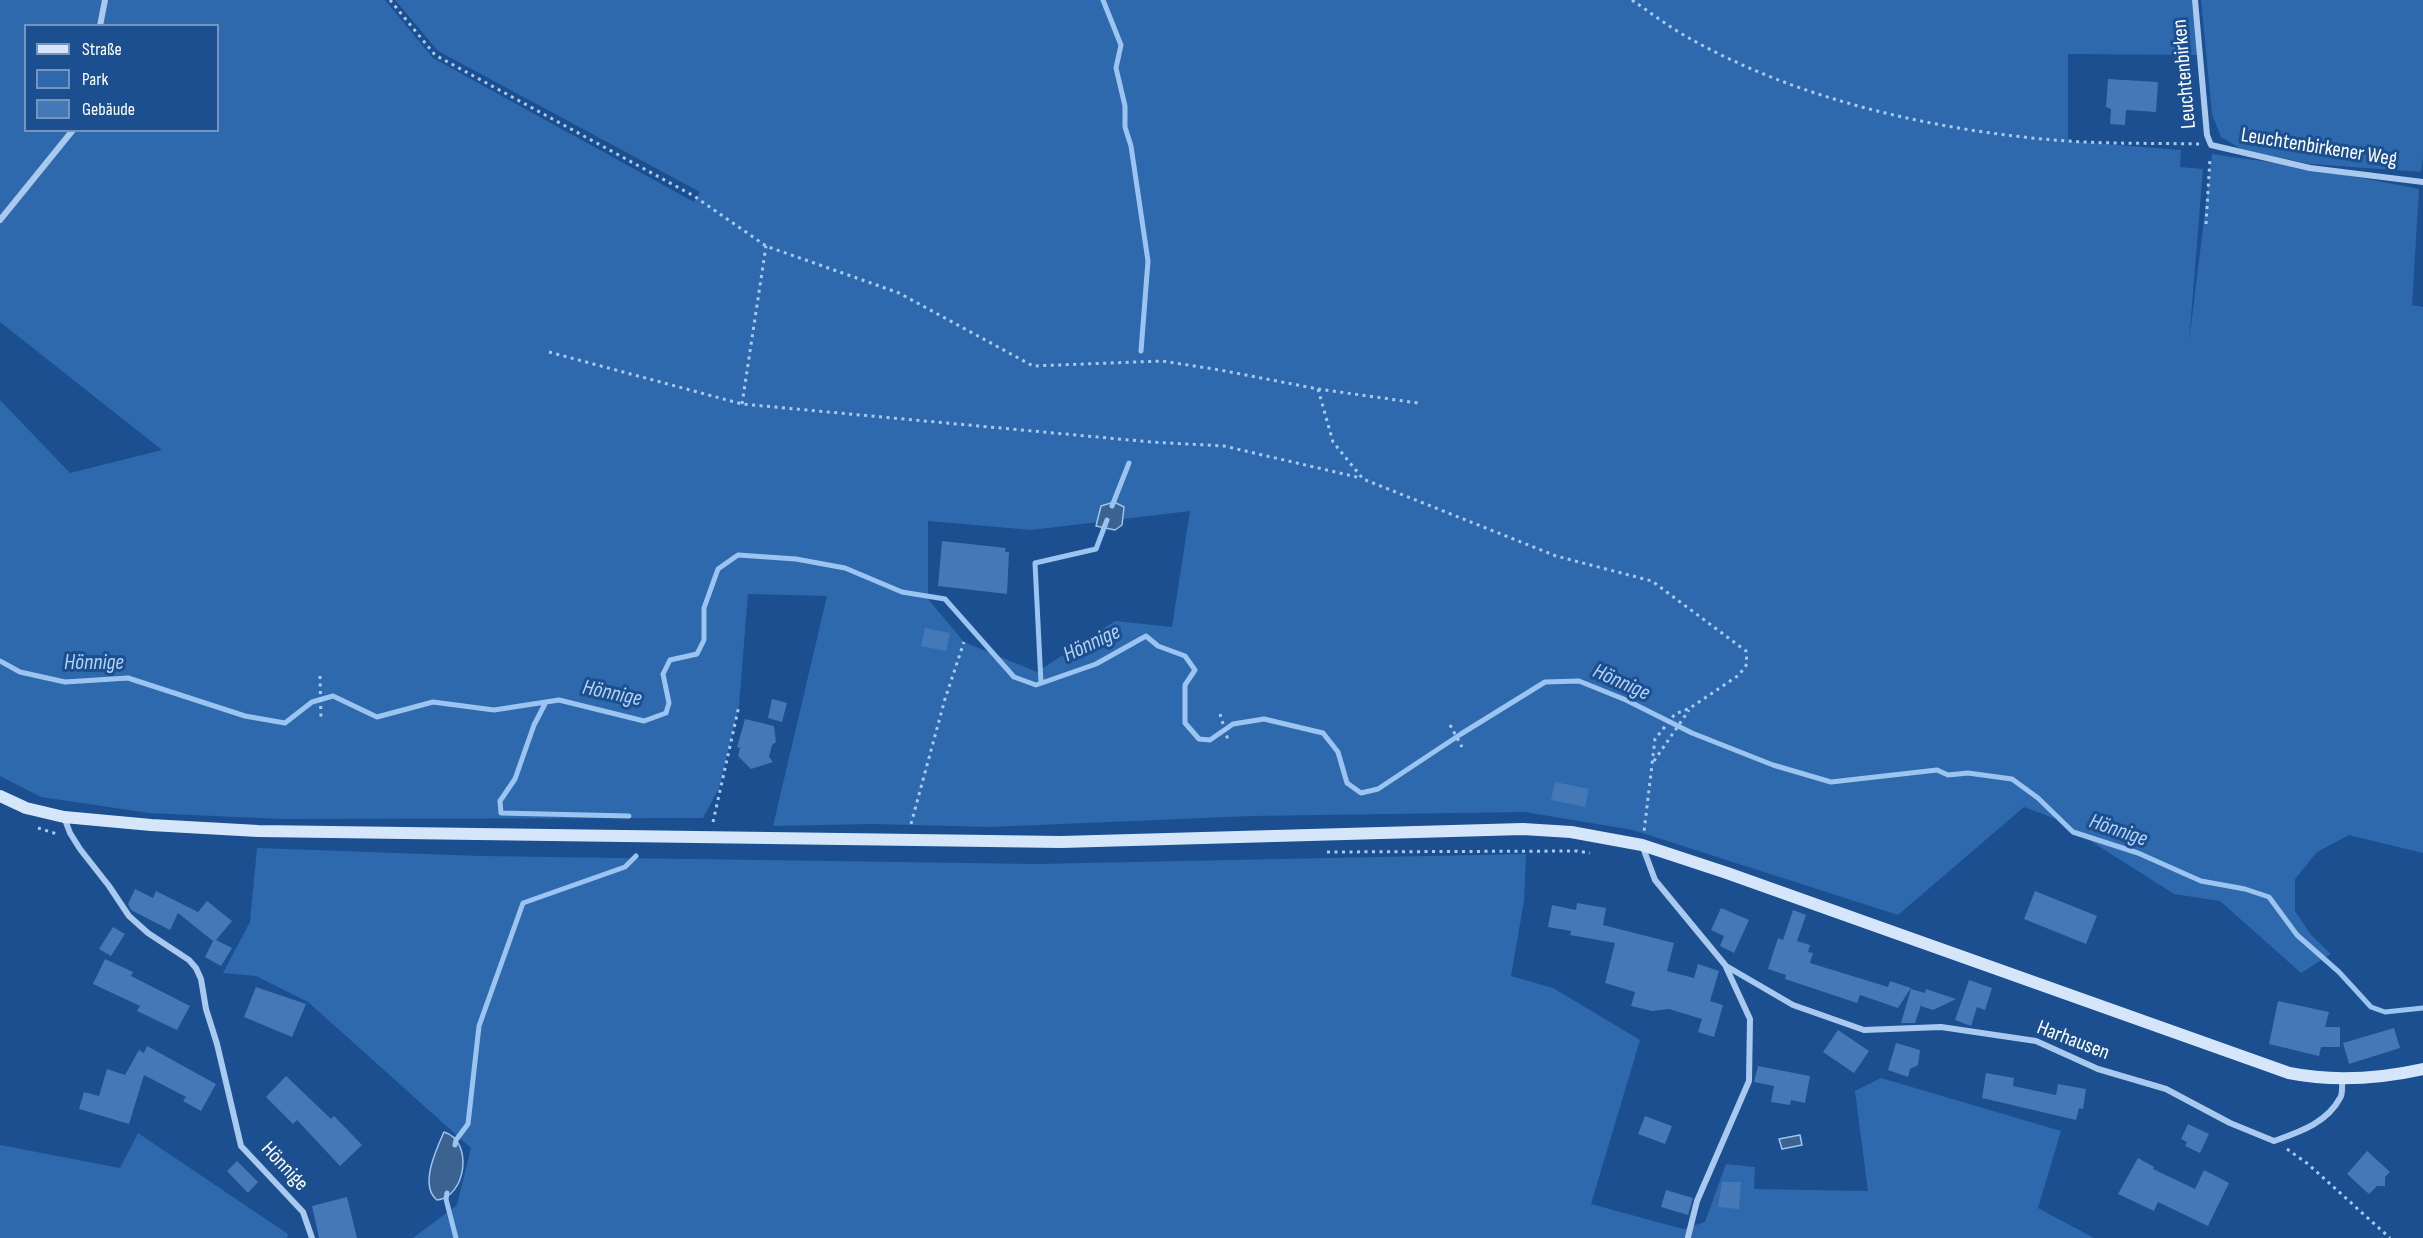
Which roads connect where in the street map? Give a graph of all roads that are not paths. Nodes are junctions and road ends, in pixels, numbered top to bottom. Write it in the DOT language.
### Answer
graph roads {
  1 [pos="105,0"];
  2 [pos="2195,0"];
  3 [pos="100,24"];
  4 [pos="71,132"];
  5 [pos="2211,145"];
  6 [pos="2423,182"];
  7 [pos="0,220"];
  8 [pos="0,796"];
  9 [pos="64,817"];
  10 [pos="1642,845"];
  11 [pos="1725,966"];
  12 [pos="2423,1069"];
  13 [pos="2342,1080"];
  14 [pos="1688,1237"];
  15 [pos="312,1238"];
  1 -- 3 [label="street"];
  2 -- 5 [label="street, Leuchtenbirken"];
  4 -- 7 [label="street"];
  5 -- 6 [label="street, Leuchtenbirkener Weg"];
  8 -- 9 [label="main road"];
  9 -- 10 [label="main road"];
  9 -- 15 [label="street, Hönnige"];
  10 -- 11 [label="street, Harhausen"];
  10 -- 13 [label="main road"];
  11 -- 13 [label="street, Harhausen"];
  11 -- 14 [label="street, Harhausen"];
  12 -- 13 [label="main road"];
}
